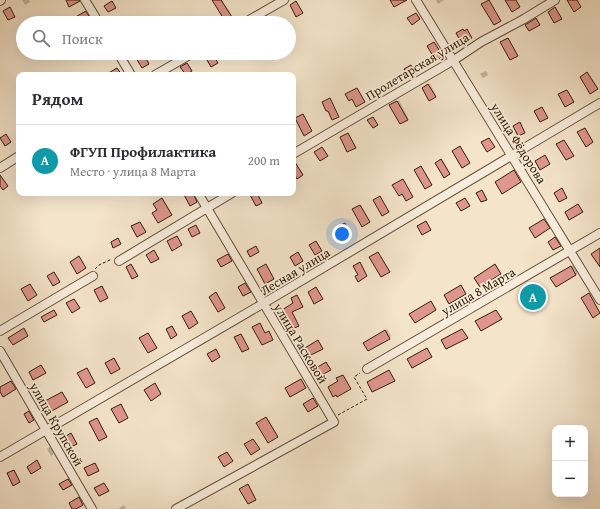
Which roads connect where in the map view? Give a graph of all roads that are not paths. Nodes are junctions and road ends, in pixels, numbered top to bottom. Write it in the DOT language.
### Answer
graph roads {
  1 [pos="85,0"];
  2 [pos="284,0"];
  3 [pos="416,0"];
  4 [pos="555,0"];
  5 [pos="95,16"];
  6 [pos="256,16"];
  7 [pos="122,60"];
  8 [pos="181,60"];
  9 [pos="454,60"];
  10 [pos="129,72"];
  11 [pos="160,72"];
  12 [pos="600,103"];
  13 [pos="296,152"];
  14 [pos="513,156"];
  15 [pos="16,158"];
  16 [pos="0,168"];
  17 [pos="200,196"];
  18 [pos="228,196"];
  19 [pos="208,209"];
  20 [pos="600,233"];
  21 [pos="570,250"];
  22 [pos="119,261"];
  23 [pos="93,276"];
  24 [pos="600,300"];
  25 [pos="264,304"];
  26 [pos="0,331"];
  27 [pos="0,351"];
  28 [pos="367,369"];
  29 [pos="47,430"];
  30 [pos="0,457"];
  31 [pos="92,509"];
  32 [pos="176,509"];
  1 -- 5 [label="street"];
  2 -- 6 [label="street"];
  3 -- 9 [label="street, улица Фёдорова"];
  4 -- 9 [label="street, Пролетарская улица"];
  7 -- 10 [label="street"];
  8 -- 11 [label="street"];
  9 -- 13 [label="street, Пролетарская улица"];
  9 -- 14 [label="street, улица Фёдорова"];
  12 -- 14 [label="street, Лесная улица"];
  14 -- 21 [label="street, улица Фёдорова"];
  14 -- 25 [label="street, Лесная улица"];
  15 -- 16 [label="street"];
  17 -- 19 [label="street, улица Расковой"];
  18 -- 19 [label="street"];
  19 -- 22 [label="street"];
  19 -- 25 [label="street, улица Расковой"];
  20 -- 21 [label="street, улица 8 Марта"];
  21 -- 24 [label="street, улица Фёдорова"];
  21 -- 28 [label="street, улица 8 Марта"];
  23 -- 26 [label="street"];
  25 -- 29 [label="street, Лесная улица"];
  25 -- 32 [label="street, улица Расковой"];
  27 -- 29 [label="street, улица Крупской"];
  29 -- 30 [label="street, Лесная улица"];
  29 -- 31 [label="street, улица Крупской"];
}
